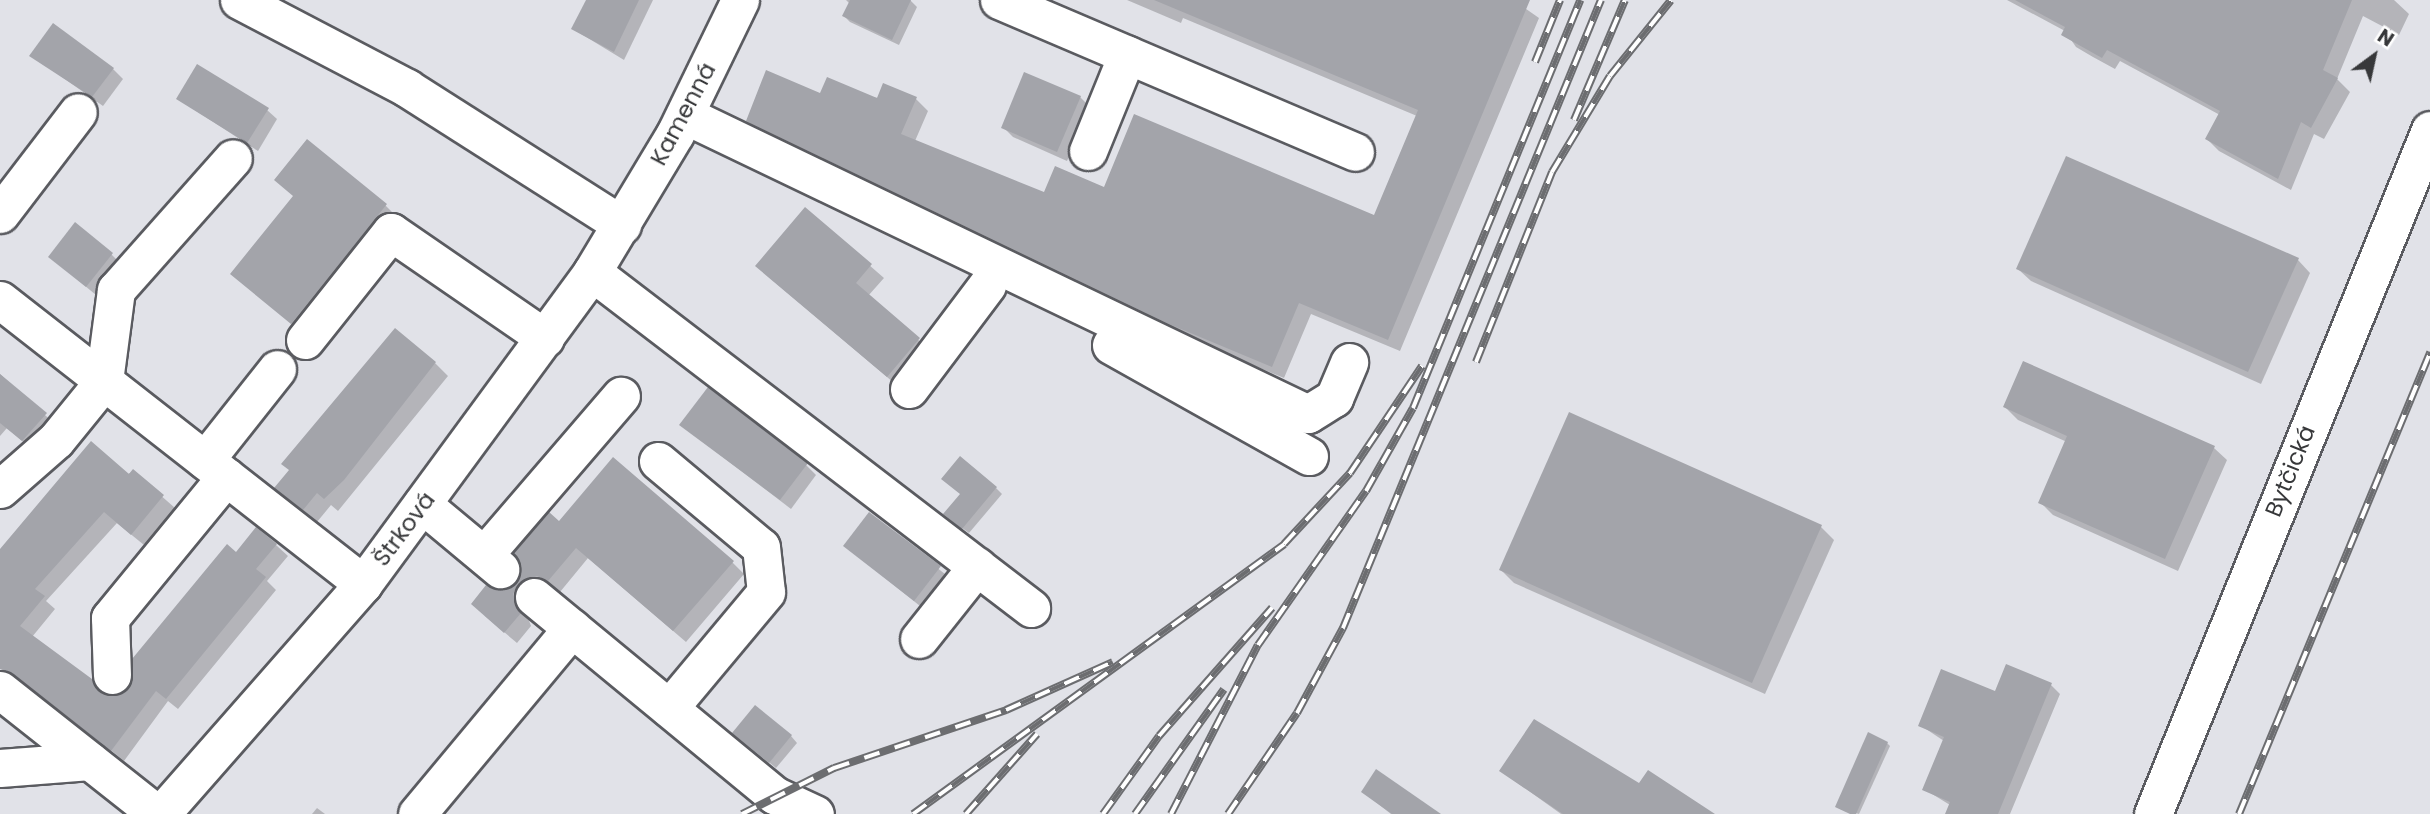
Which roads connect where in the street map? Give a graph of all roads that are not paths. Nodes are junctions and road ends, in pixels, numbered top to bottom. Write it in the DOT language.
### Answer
graph roads {
  1 [pos="239,0"];
  2 [pos="740,0"];
  3 [pos="999,0"];
  4 [pos="1127,55"];
  5 [pos="78,112"];
  6 [pos="680,124"];
  7 [pos="2430,130"];
  8 [pos="1088,150"];
  9 [pos="1355,152"];
  10 [pos="233,158"];
  11 [pos="0,214"];
  12 [pos="622,225"];
  13 [pos="592,272"];
  14 [pos="987,285"];
  15 [pos="0,300"];
  16 [pos="545,338"];
  17 [pos="305,340"];
  18 [pos="1349,362"];
  19 [pos="277,369"];
  20 [pos="104,381"];
  21 [pos="909,389"];
  22 [pos="621,396"];
  23 [pos="1309,456"];
  24 [pos="658,461"];
  25 [pos="216,468"];
  26 [pos="0,489"];
  27 [pos="422,504"];
  28 [pos="977,566"];
  29 [pos="363,584"];
  30 [pos="534,597"];
  31 [pos="1031,608"];
  32 [pos="572,628"];
  33 [pos="919,639"];
  34 [pos="112,675"];
  35 [pos="0,690"];
  36 [pos="669,708"];
  37 [pos="90,761"];
  38 [pos="0,768"];
  39 [pos="782,807"];
  40 [pos="159,814"];
  41 [pos="417,814"];
  42 [pos="816,814"];
  43 [pos="2153,814"];
  1 -- 12 [label="street"];
  2 -- 6 [label="street, Kamenná"];
  3 -- 4 [label="street"];
  4 -- 8 [label="street"];
  4 -- 9 [label="street"];
  5 -- 11 [label="street"];
  6 -- 12 [label="street, Kamenná"];
  6 -- 14 [label="street"];
  6 -- 18 [label="street"];
  7 -- 43 [label="street, Bytčická"];
  10 -- 20 [label="street"];
  12 -- 13 [label="street, Štrková"];
  13 -- 16 [label="street, Štrková"];
  13 -- 28 [label="street"];
  14 -- 21 [label="street"];
  14 -- 23 [label="street"];
  15 -- 20 [label="street"];
  16 -- 17 [label="street"];
  16 -- 27 [label="street, Štrková"];
  19 -- 25 [label="street"];
  20 -- 25 [label="street"];
  20 -- 26 [label="street"];
  22 -- 27 [label="street"];
  24 -- 36 [label="street"];
  25 -- 29 [label="street"];
  25 -- 34 [label="street"];
  27 -- 29 [label="street, Štrková"];
  28 -- 31 [label="street"];
  28 -- 33 [label="street"];
  29 -- 40 [label="street, Štrková"];
  30 -- 32 [label="street"];
  32 -- 36 [label="street"];
  32 -- 41 [label="street"];
  35 -- 37 [label="street"];
  36 -- 39 [label="street"];
  37 -- 38 [label="street"];
  37 -- 40 [label="street"];
  39 -- 42 [label="street"];
}
